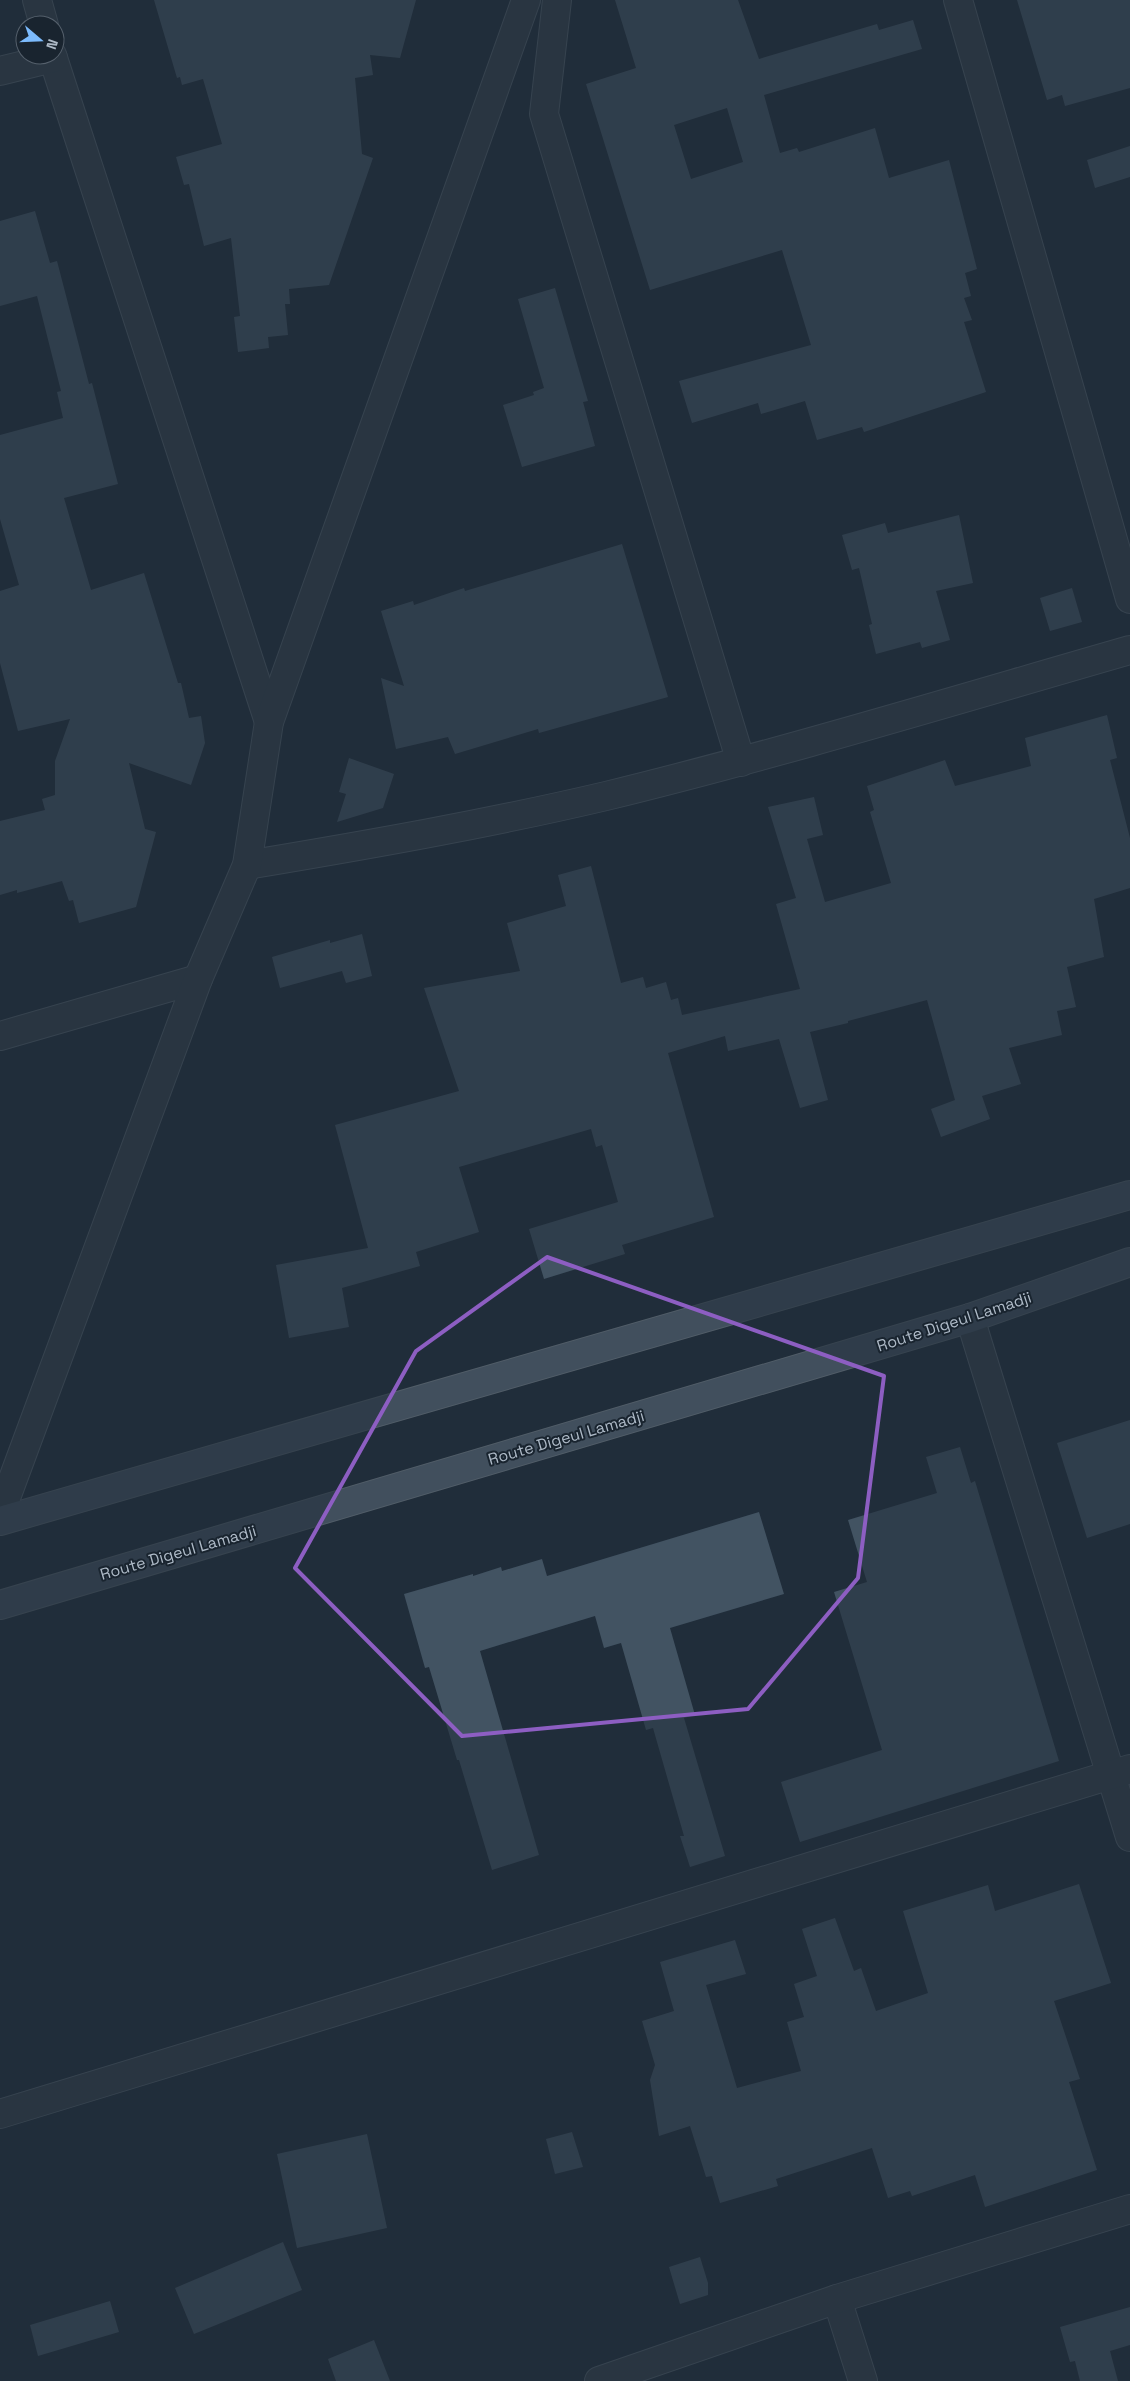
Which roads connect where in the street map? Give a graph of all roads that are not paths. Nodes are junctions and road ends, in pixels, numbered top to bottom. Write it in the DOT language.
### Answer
graph roads {
  1 [pos="38,0"];
  2 [pos="526,0"];
  3 [pos="557,0"];
  4 [pos="958,0"];
  5 [pos="42,15"];
  6 [pos="21,65"];
  7 [pos="56,65"];
  8 [pos="0,71"];
  9 [pos="1130,599"];
  10 [pos="1130,650"];
  11 [pos="269,722"];
  12 [pos="741,762"];
  13 [pos="247,865"];
  14 [pos="198,979"];
  15 [pos="0,1036"];
  16 [pos="1130,1195"];
  17 [pos="1130,1262"];
  18 [pos="970,1318"];
  19 [pos="0,1514"];
  20 [pos="0,1521"];
  21 [pos="0,1605"];
  22 [pos="1120,1772"];
  23 [pos="1130,1837"];
  24 [pos="0,2114"];
  25 [pos="1130,2209"];
  26 [pos="836,2299"];
  27 [pos="599,2381"];
  28 [pos="863,2381"];
  1 -- 5 [label="street"];
  2 -- 11 [label="street"];
  3 -- 12 [label="street"];
  4 -- 9 [label="street"];
  6 -- 8 [label="street"];
  7 -- 11 [label="street"];
  10 -- 12 [label="street"];
  11 -- 13 [label="street"];
  12 -- 13 [label="street"];
  13 -- 14 [label="street"];
  14 -- 15 [label="street"];
  14 -- 19 [label="street"];
  16 -- 20 [label="main road"];
  17 -- 18 [label="main road, Route Digeul Lamadji"];
  18 -- 21 [label="main road, Route Digeul Lamadji"];
  18 -- 22 [label="street"];
  22 -- 23 [label="street"];
  22 -- 24 [label="street"];
  25 -- 26 [label="street"];
  26 -- 27 [label="street"];
  26 -- 28 [label="street"];
}
